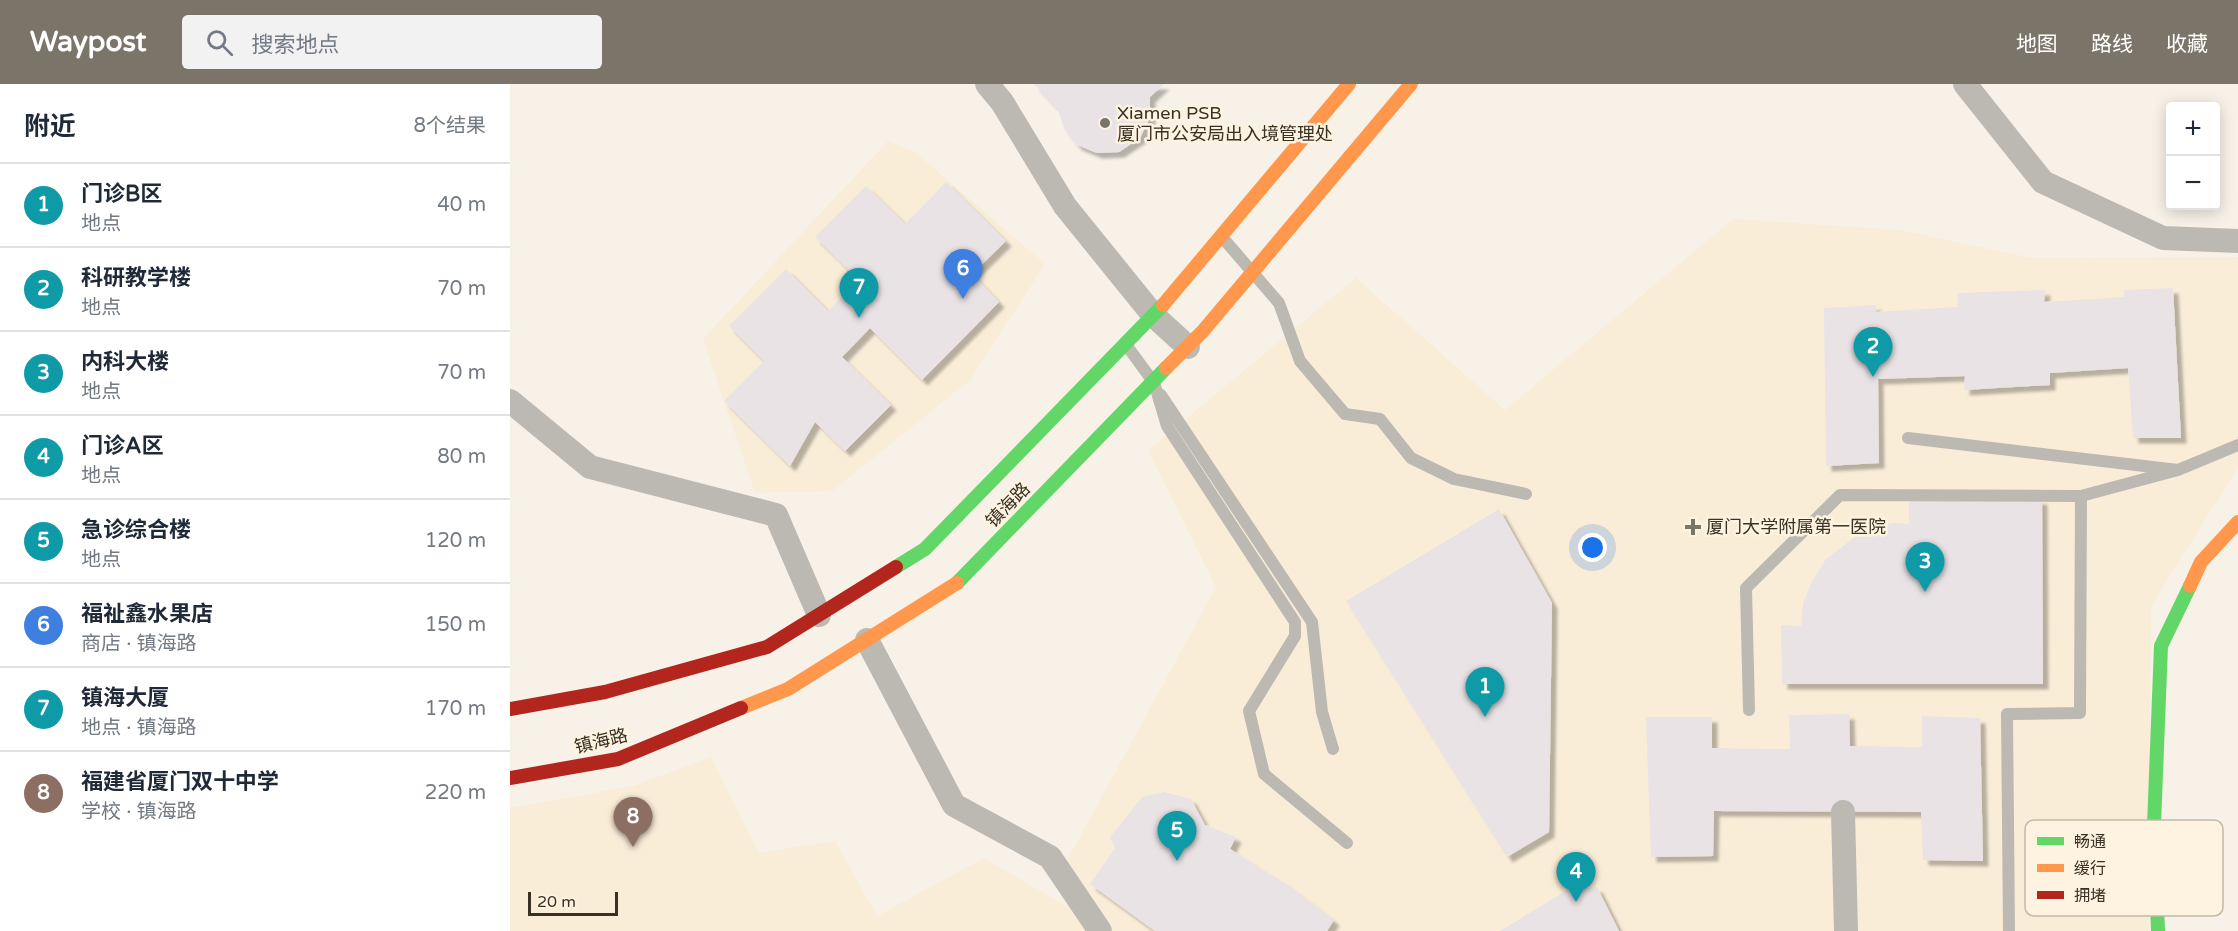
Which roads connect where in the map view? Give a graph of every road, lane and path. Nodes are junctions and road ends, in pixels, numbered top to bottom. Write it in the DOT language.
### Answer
graph roads {
  1 [pos="987,84"];
  2 [pos="1349,84"];
  3 [pos="1411,84"];
  4 [pos="1965,84"];
  5 [pos="1221,236"];
  6 [pos="2238,241"];
  7 [pos="1253,270"];
  8 [pos="1154,316"];
  9 [pos="1126,345"];
  10 [pos="1188,347"];
  11 [pos="1154,382"];
  12 [pos="510,400"];
  13 [pos="1908,438"];
  14 [pos="2238,445"];
  15 [pos="2178,470"];
  16 [pos="1526,494"];
  17 [pos="2081,496"];
  18 [pos="2238,522"];
  19 [pos="819,615"];
  20 [pos="867,639"];
  21 [pos="510,709"];
  22 [pos="1749,710"];
  23 [pos="1333,749"];
  24 [pos="510,778"];
  25 [pos="1843,812"];
  26 [pos="2154,820"];
  27 [pos="1347,843"];
  28 [pos="2157,916"];
  29 [pos="1100,931"];
  30 [pos="1846,931"];
  31 [pos="2009,931"];
  32 [pos="2158,931"];
  1 -- 8 [label="street"];
  2 -- 5 [label="main road, 镇海路"];
  3 -- 7 [label="main road, 镇海路"];
  4 -- 6 [label="street"];
  5 -- 7 [label="lane"];
  5 -- 8 [label="main road, 镇海路"];
  7 -- 10 [label="main road, 镇海路"];
  7 -- 16 [label="lane"];
  8 -- 9 [label="main road, 镇海路"];
  8 -- 10 [label="street"];
  9 -- 11 [label="lane"];
  9 -- 19 [label="main road, 镇海路"];
  10 -- 11 [label="main road, 镇海路"];
  11 -- 20 [label="main road, 镇海路"];
  11 -- 23 [label="lane"];
  11 -- 27 [label="lane"];
  12 -- 19 [label="street"];
  13 -- 15 [label="lane"];
  14 -- 15 [label="lane"];
  15 -- 17 [label="lane"];
  17 -- 22 [label="lane"];
  17 -- 31 [label="lane"];
  18 -- 26 [label="main road"];
  19 -- 21 [label="main road, 镇海路"];
  20 -- 24 [label="main road, 镇海路"];
  20 -- 29 [label="street"];
  25 -- 30 [label="street"];
  28 -- 32 [label="main road"];
}
